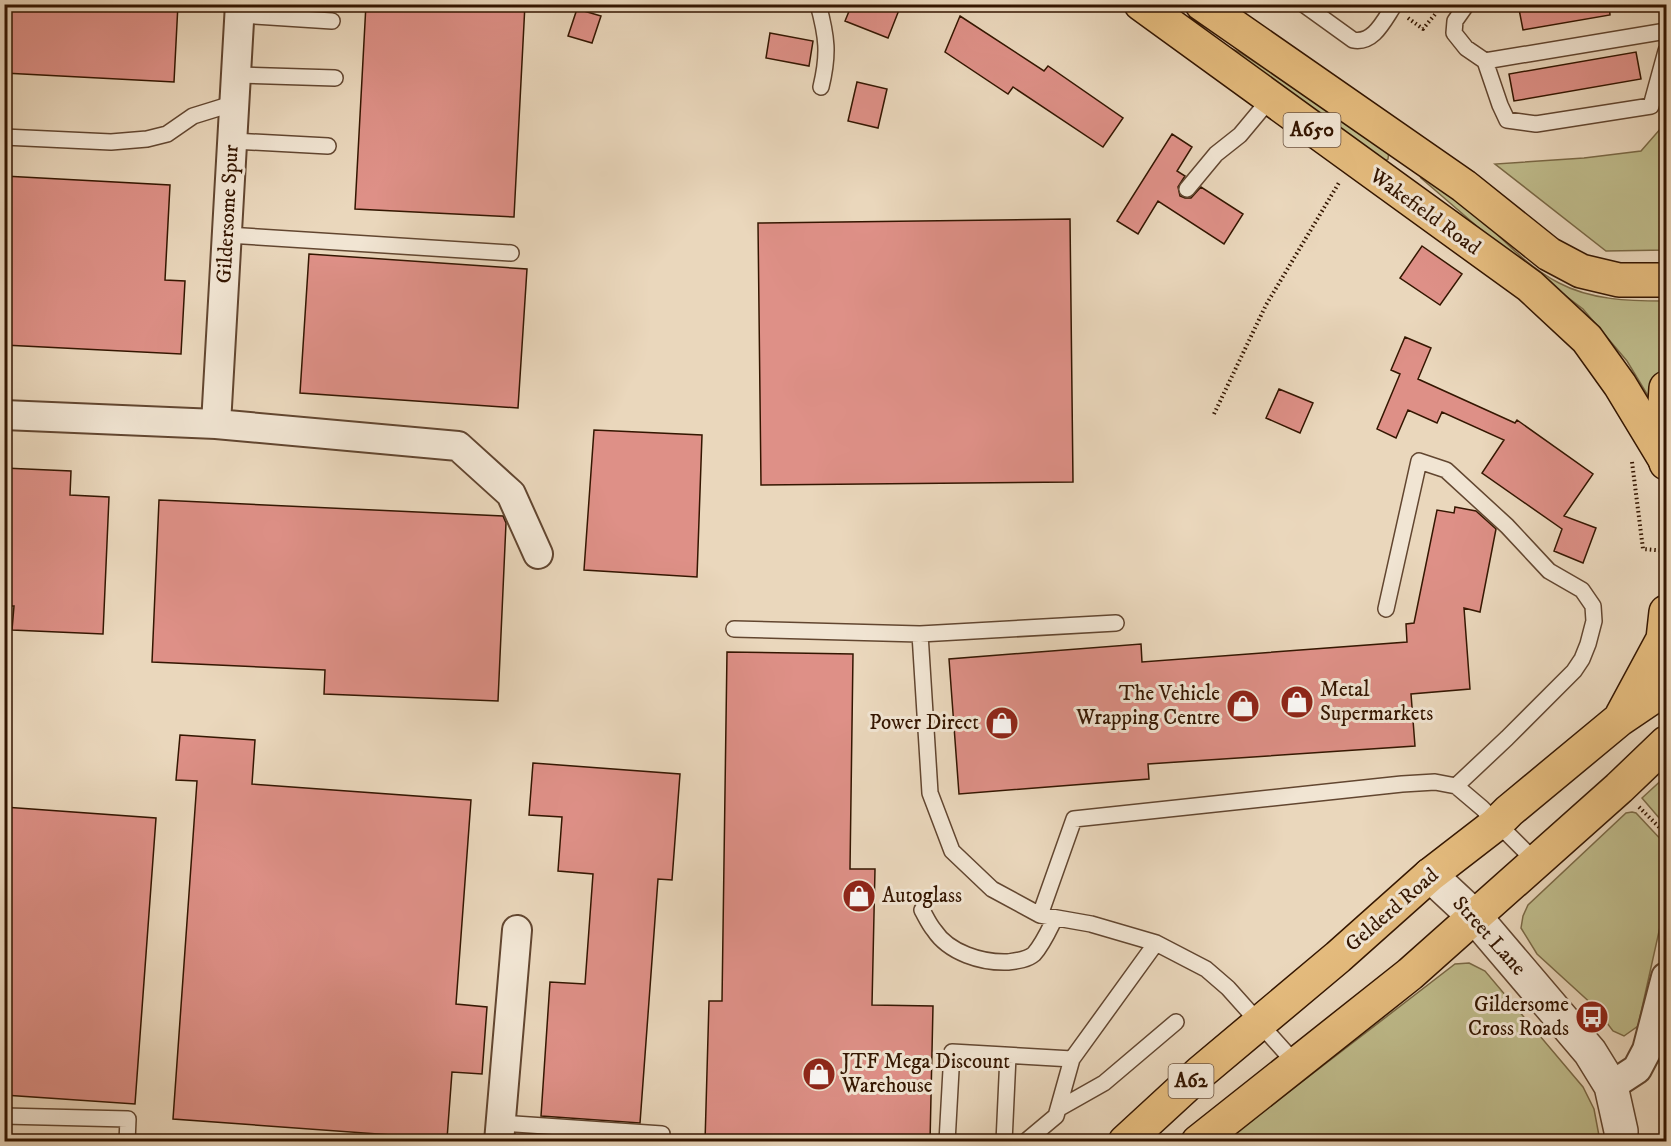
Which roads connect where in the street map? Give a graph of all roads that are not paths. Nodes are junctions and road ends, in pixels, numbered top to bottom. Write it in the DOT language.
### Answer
graph roads {
  1 [pos="818,4"];
  2 [pos="1141,4"];
  3 [pos="1202,4"];
  4 [pos="1303,4"];
  5 [pos="1395,4"];
  6 [pos="1467,4"];
  7 [pos="240,10"];
  8 [pos="333,21"];
  9 [pos="1666,31"];
  10 [pos="1666,51"];
  11 [pos="1485,61"];
  12 [pos="335,78"];
  13 [pos="820,87"];
  14 [pos="236,89"];
  15 [pos="1270,99"];
  16 [pos="4,137"];
  17 [pos="232,141"];
  18 [pos="328,146"];
  19 [pos="1186,189"];
  20 [pos="227,235"];
  21 [pos="511,253"];
  22 [pos="1666,280"];
  23 [pos="1666,388"];
  24 [pos="4,415"];
  25 [pos="216,424"];
  26 [pos="1666,462"];
  27 [pos="538,554"];
  28 [pos="1386,609"];
  29 [pos="1666,612"];
  30 [pos="1116,622"];
  31 [pos="734,629"];
  32 [pos="920,634"];
  33 [pos="1666,688"];
  34 [pos="1620,719"];
  35 [pos="1666,743"];
  36 [pos="1456,786"];
  37 [pos="1496,824"];
  38 [pos="1536,861"];
  39 [pos="1430,875"];
  40 [pos="922,910"];
  41 [pos="1047,916"];
  42 [pos="1475,917"];
  43 [pos="517,930"];
  44 [pos="1156,943"];
  45 [pos="1666,976"];
  46 [pos="1176,1022"];
  47 [pos="1258,1023"];
  48 [pos="1008,1056"];
  49 [pos="1072,1059"];
  50 [pos="1296,1064"];
  51 [pos="1611,1086"];
  52 [pos="1058,1109"];
  53 [pos="4,1116"];
  54 [pos="500,1132"];
  55 [pos="662,1134"];
  56 [pos="127,1142"];
  57 [pos="947,1142"];
  58 [pos="1004,1142"];
  59 [pos="1025,1142"];
  60 [pos="1125,1142"];
  61 [pos="1198,1142"];
  62 [pos="1621,1142"];
  1 -- 13 [label="lane"];
  2 -- 15 [label="main road, Wakefield Road / A650"];
  3 -- 22 [label="main road, Wakefield Road / A650"];
  4 -- 5 [label="lane"];
  6 -- 11 [label="lane"];
  7 -- 8 [label="lane"];
  7 -- 14 [label="street, Gildersome Spur"];
  9 -- 11 [label="lane"];
  10 -- 11 [label="lane"];
  12 -- 14 [label="lane"];
  14 -- 16 [label="lane"];
  14 -- 17 [label="street, Gildersome Spur"];
  15 -- 19 [label="lane"];
  15 -- 26 [label="main road, Wakefield Road / A650"];
  17 -- 18 [label="lane"];
  17 -- 20 [label="street, Gildersome Spur"];
  20 -- 21 [label="lane"];
  20 -- 25 [label="street, Gildersome Spur"];
  23 -- 26 [label="main road"];
  24 -- 25 [label="street"];
  25 -- 27 [label="street"];
  28 -- 36 [label="lane"];
  29 -- 34 [label="main road"];
  30 -- 32 [label="lane"];
  31 -- 32 [label="lane"];
  32 -- 41 [label="lane"];
  33 -- 34 [label="main road, Gelderd Road / A62"];
  34 -- 37 [label="main road, Gelderd Road / A62"];
  35 -- 38 [label="main road, A62"];
  36 -- 37 [label="lane"];
  36 -- 41 [label="lane"];
  37 -- 38 [label="lane"];
  37 -- 39 [label="main road, Gelderd Road / A62"];
  38 -- 42 [label="main road, A62"];
  39 -- 42 [label="street, Street Lane"];
  39 -- 47 [label="main road, Gelderd Road / A62"];
  40 -- 41 [label="lane"];
  41 -- 44 [label="lane"];
  42 -- 50 [label="main road, A62"];
  42 -- 51 [label="street, Street Lane"];
  43 -- 54 [label="street"];
  44 -- 47 [label="lane"];
  44 -- 49 [label="lane"];
  45 -- 51 [label="street"];
  46 -- 52 [label="lane"];
  47 -- 50 [label="lane"];
  47 -- 60 [label="main road, Gelderd Road / A62"];
  48 -- 49 [label="lane"];
  48 -- 57 [label="lane"];
  48 -- 58 [label="lane"];
  49 -- 52 [label="lane"];
  50 -- 61 [label="main road, A62"];
  51 -- 62 [label="street, Street Lane"];
  52 -- 59 [label="lane"];
  53 -- 56 [label="lane"];
  54 -- 55 [label="lane"];
}
